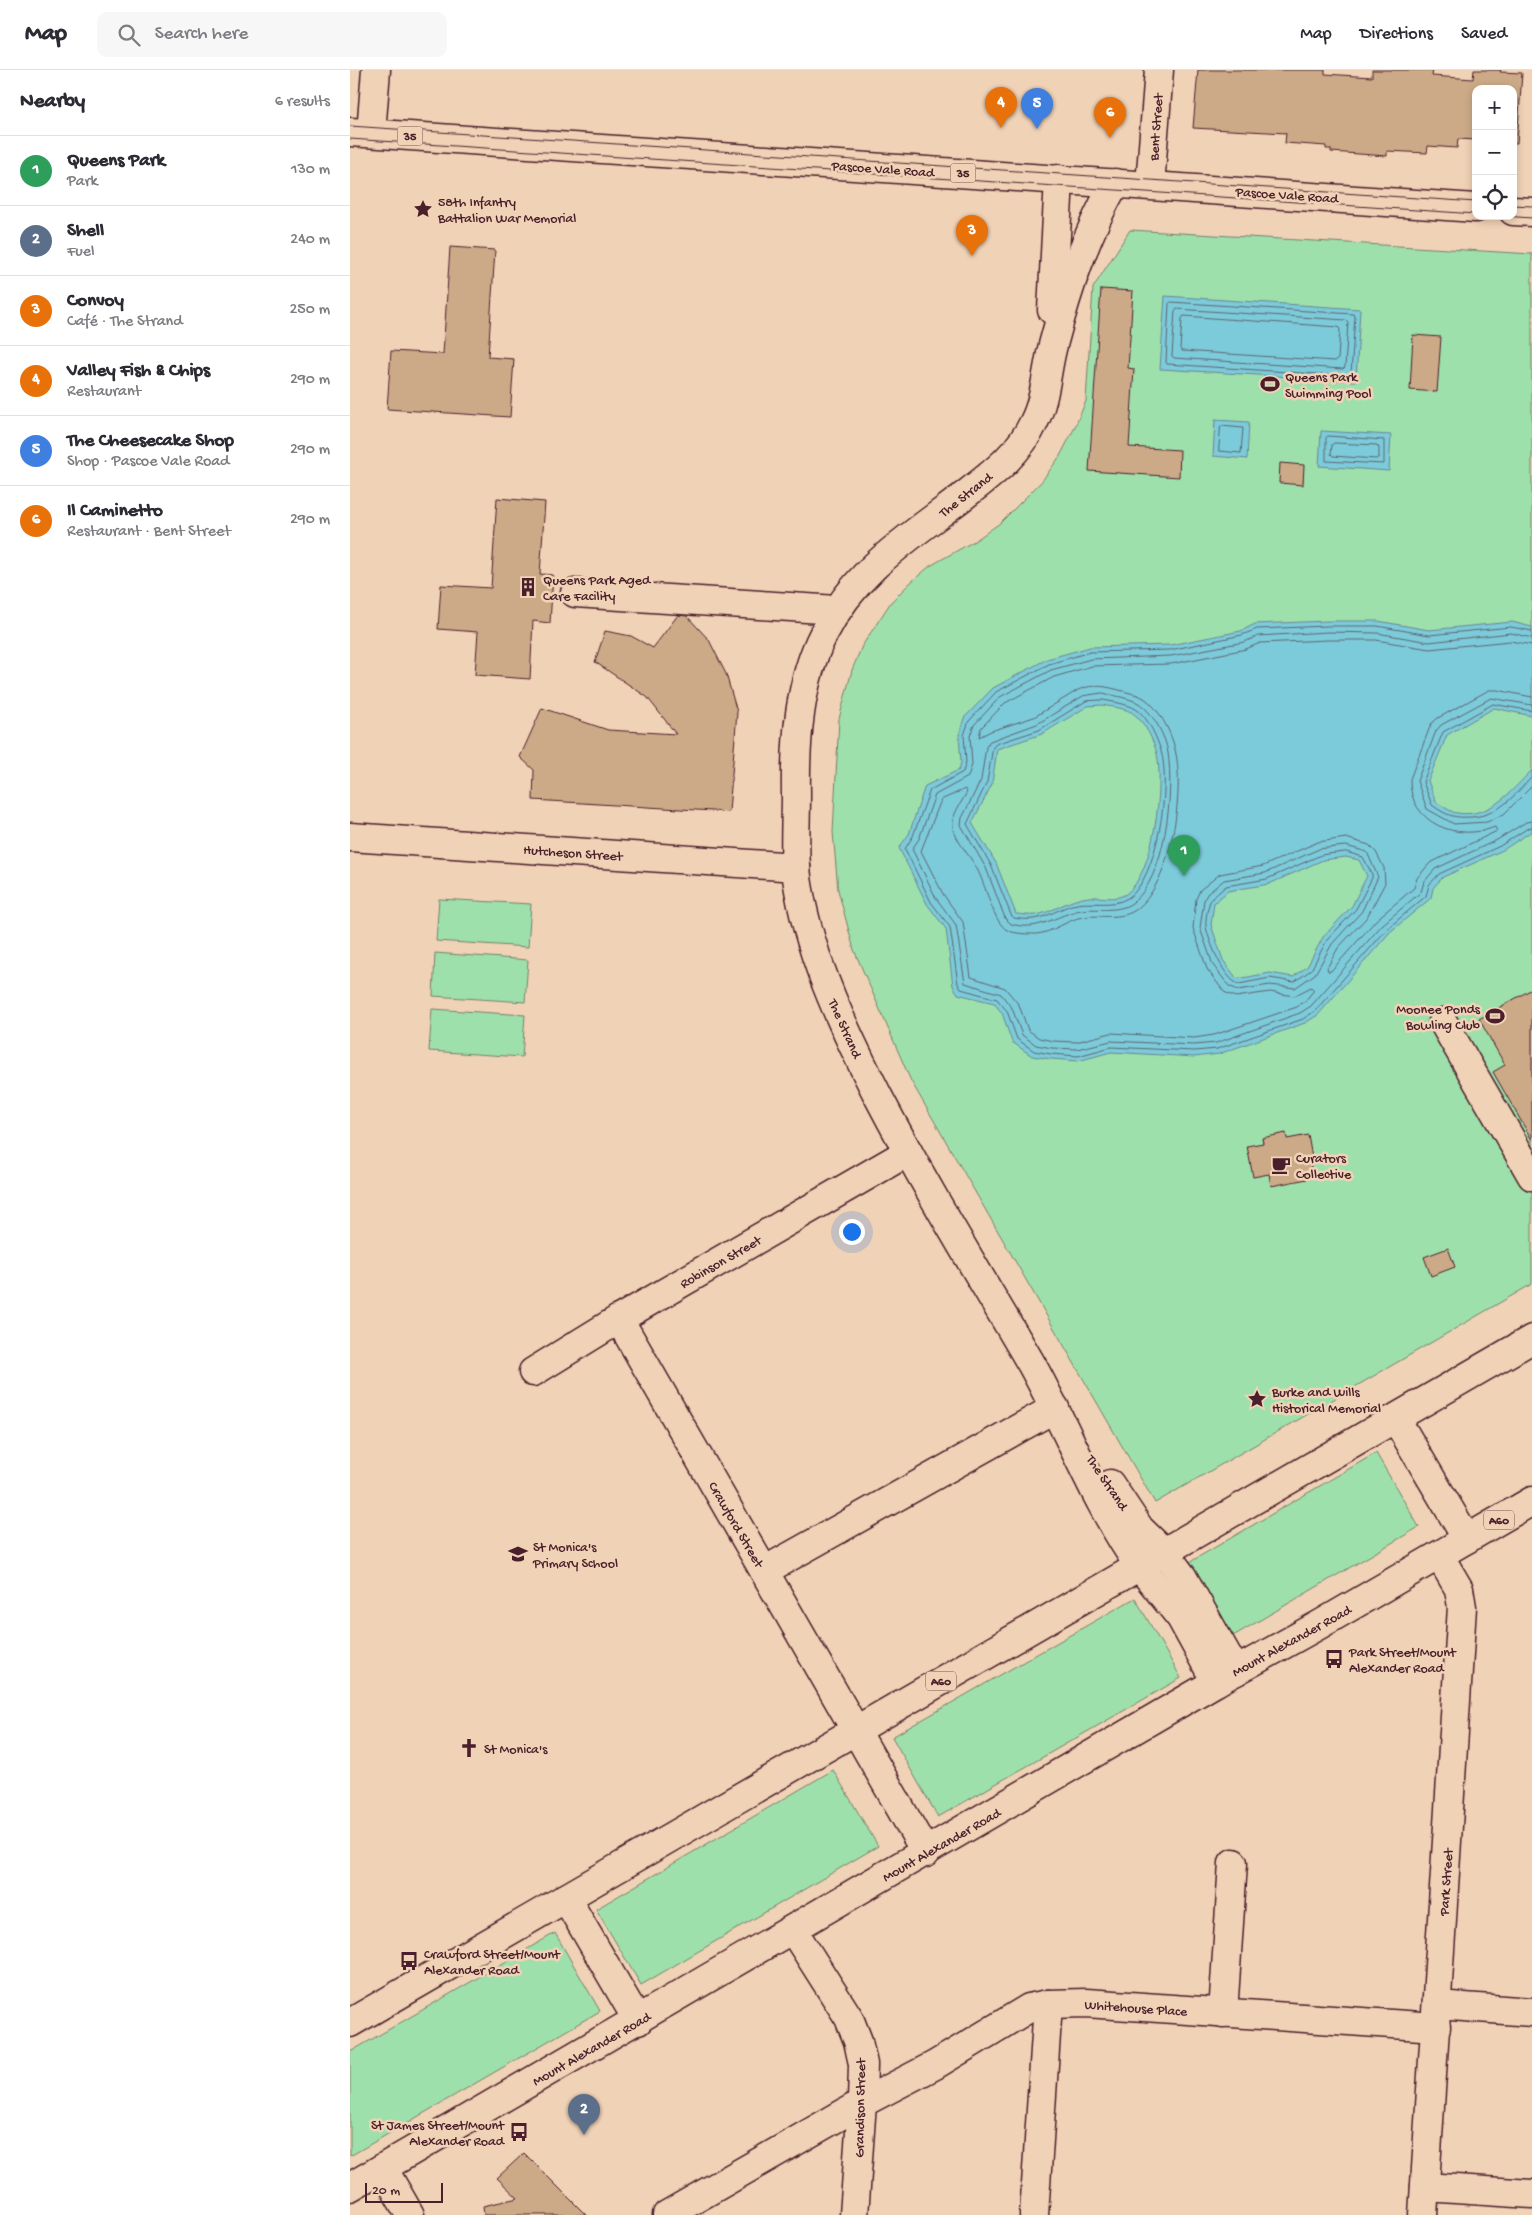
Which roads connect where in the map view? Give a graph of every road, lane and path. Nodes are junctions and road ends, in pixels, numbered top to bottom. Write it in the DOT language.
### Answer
graph roads {
  1 [pos="376,70"];
  2 [pos="1158,70"];
  3 [pos="360,132"];
  4 [pos="1059,179"];
  5 [pos="1115,183"];
  6 [pos="1150,185"];
  7 [pos="1472,208"];
  8 [pos="1517,210"];
  9 [pos="1532,212"];
  10 [pos="1051,351"];
  11 [pos="575,593"];
  12 [pos="837,610"];
  13 [pos="350,837"];
  14 [pos="796,867"];
  15 [pos="1443,1022"];
  16 [pos="908,1152"];
  17 [pos="1532,1176"];
  18 [pos="619,1319"];
  19 [pos="1532,1339"];
  20 [pos="533,1372"];
  21 [pos="1055,1408"];
  22 [pos="1396,1420"];
  23 [pos="1532,1501"];
  24 [pos="1467,1540"];
  25 [pos="1165,1553"];
  26 [pos="1439,1556"];
  27 [pos="1140,1568"];
  28 [pos="764,1571"];
  29 [pos="1226,1677"];
  30 [pos="855,1729"];
  31 [pos="926,1853"];
  32 [pos="1233,1863"];
  33 [pos="566,1898"];
  34 [pos="793,1930"];
  35 [pos="1048,2004"];
  36 [pos="1532,2012"];
  37 [pos="1223,2013"];
  38 [pos="1436,2016"];
  39 [pos="638,2021"];
  40 [pos="350,2022"];
  41 [pos="862,2103"];
  42 [pos="383,2168"];
  43 [pos="350,2187"];
  44 [pos="1425,2187"];
  45 [pos="1532,2194"];
  46 [pos="410,2215"];
  47 [pos="667,2215"];
  48 [pos="854,2215"];
  49 [pos="1034,2215"];
  50 [pos="1423,2215"];
  1 -- 3 [label="street"];
  2 -- 6 [label="street, Bent Street"];
  3 -- 4 [label="street, Pascoe Vale Road / 35"];
  4 -- 5 [label="street, Pascoe Vale Road / 35"];
  4 -- 10 [label="street, The Strand"];
  5 -- 6 [label="street, Pascoe Vale Road / 35"];
  5 -- 10 [label="street, The Strand"];
  6 -- 7 [label="street, Pascoe Vale Road / 35"];
  8 -- 9 [label="street"];
  10 -- 12 [label="street, The Strand"];
  11 -- 12 [label="street"];
  12 -- 14 [label="street, The Strand"];
  13 -- 14 [label="street, Hutcheson Street"];
  14 -- 16 [label="street, The Strand"];
  15 -- 17 [label="street"];
  16 -- 18 [label="street, Robinson Street"];
  16 -- 21 [label="street, The Strand"];
  18 -- 20 [label="street, Robinson Street"];
  18 -- 28 [label="street, Crawford Street"];
  19 -- 22 [label="street, A60"];
  21 -- 25 [label="street, The Strand"];
  21 -- 27 [label="street, The Strand"];
  21 -- 28 [label="street"];
  22 -- 24 [label="street"];
  22 -- 25 [label="street, A60"];
  23 -- 24 [label="street, Mount Alexander Road / A60"];
  24 -- 26 [label="street, Mount Alexander Road / A60"];
  25 -- 27 [label="street, A60"];
  25 -- 29 [label="street, The Strand"];
  26 -- 29 [label="street, Mount Alexander Road / A60"];
  26 -- 38 [label="street, Park Street"];
  27 -- 29 [label="street, The Strand"];
  27 -- 30 [label="street, A60"];
  28 -- 30 [label="street, Crawford Street"];
  29 -- 31 [label="street, Mount Alexander Road / A60"];
  30 -- 31 [label="street, Crawford Street"];
  30 -- 33 [label="street, A60"];
  31 -- 34 [label="street, Mount Alexander Road / A60"];
  32 -- 37 [label="street"];
  33 -- 39 [label="street"];
  33 -- 40 [label="street, A60"];
  34 -- 39 [label="street, Mount Alexander Road / A60"];
  34 -- 41 [label="street, Grandison Street"];
  35 -- 37 [label="street, Whitehouse Place"];
  35 -- 41 [label="street, Whitehouse Place"];
  35 -- 49 [label="street"];
  36 -- 38 [label="street, Whitehouse Place"];
  37 -- 38 [label="street, Whitehouse Place"];
  38 -- 44 [label="street, Park Street"];
  39 -- 42 [label="street, Mount Alexander Road / A60"];
  41 -- 47 [label="street, Whitehouse Place"];
  41 -- 48 [label="street, Grandison Street"];
  42 -- 43 [label="street, Mount Alexander Road / A60"];
  42 -- 46 [label="street"];
  44 -- 45 [label="street"];
  44 -- 50 [label="street, Park Street"];
}
